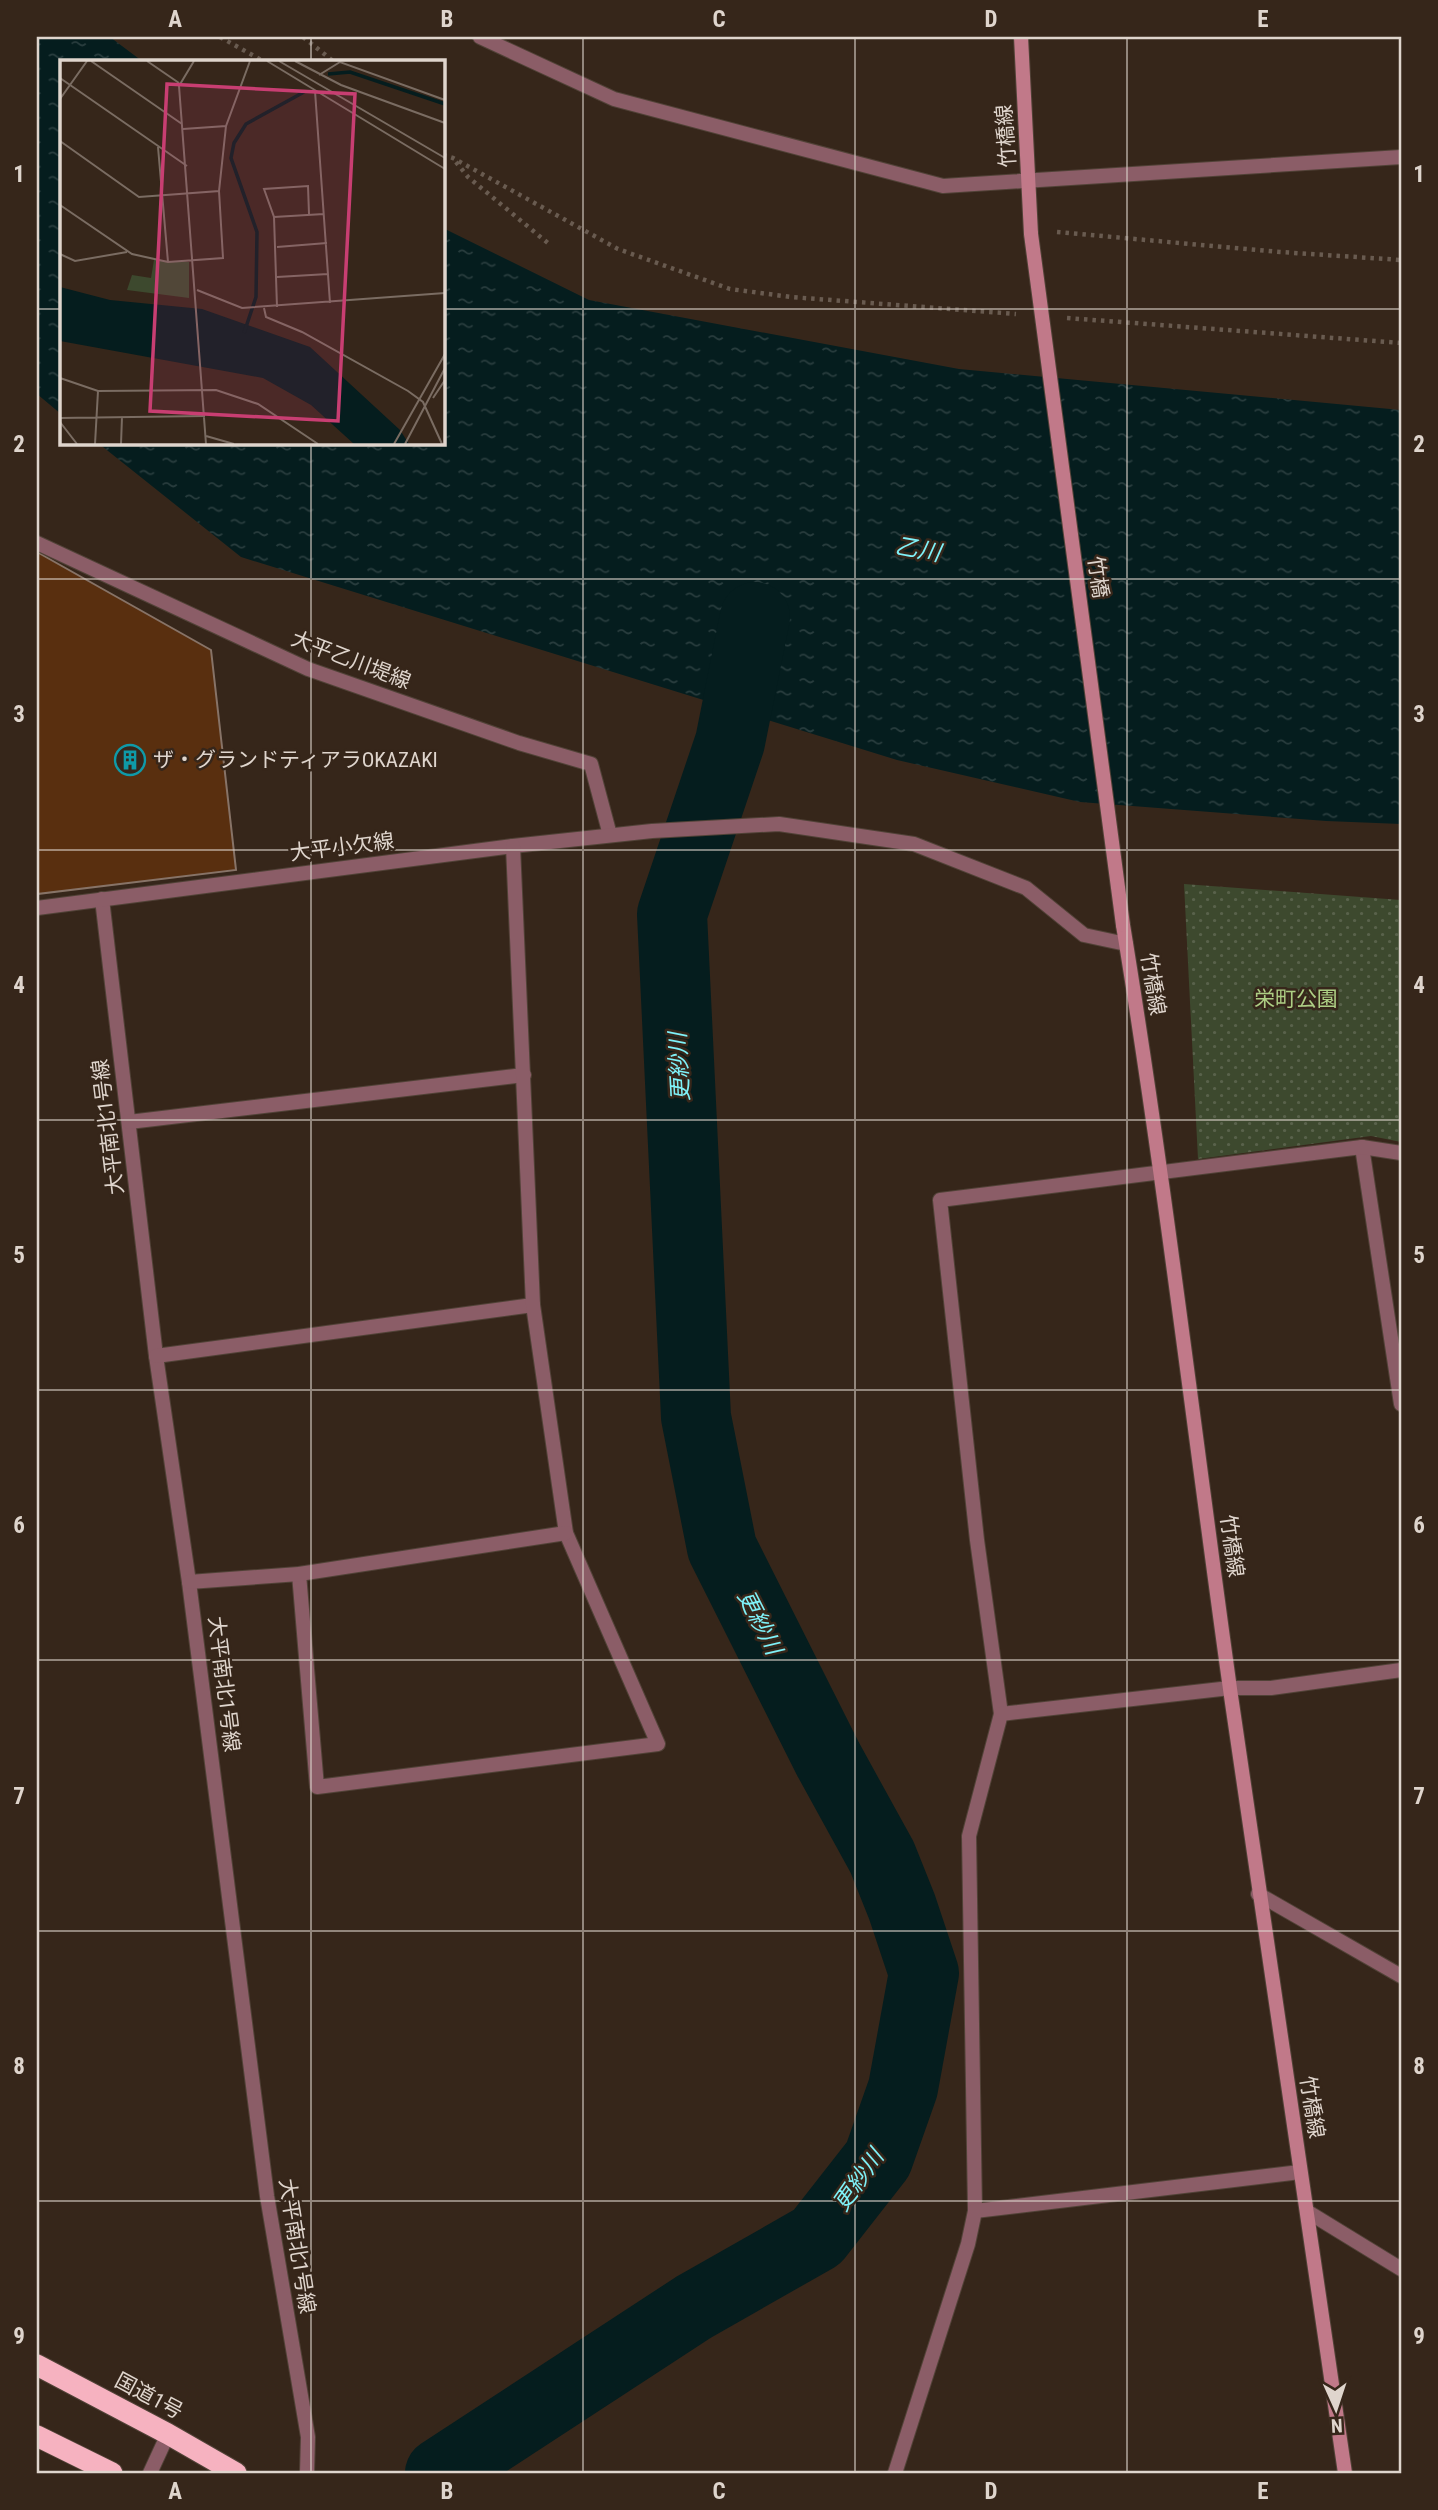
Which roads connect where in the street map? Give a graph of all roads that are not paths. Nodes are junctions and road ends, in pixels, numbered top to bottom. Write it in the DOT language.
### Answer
graph roads {
  1 [pos="480,37"];
  2 [pos="1021,37"];
  3 [pos="1401,157"];
  4 [pos="1030,180"];
  5 [pos="1031,234"];
  6 [pos="37,542"];
  7 [pos="610,835"];
  8 [pos="513,846"];
  9 [pos="102,899"];
  10 [pos="37,908"];
  11 [pos="1123,925"];
  12 [pos="1126,944"];
  13 [pos="524,1075"];
  14 [pos="129,1122"];
  15 [pos="1362,1147"];
  16 [pos="1401,1153"];
  17 [pos="1161,1171"];
  18 [pos="533,1305"];
  19 [pos="156,1356"];
  20 [pos="1401,1404"];
  21 [pos="566,1533"];
  22 [pos="299,1574"];
  23 [pos="189,1581"];
  24 [pos="1401,1670"];
  25 [pos="1230,1688"];
  26 [pos="1001,1714"];
  27 [pos="1258,1894"];
  28 [pos="1401,1976"];
  29 [pos="1300,2172"];
  30 [pos="975,2211"];
  31 [pos="1308,2212"];
  32 [pos="1401,2269"];
  33 [pos="37,2365"];
  34 [pos="168,2434"];
  35 [pos="37,2436"];
  36 [pos="111,2473"];
  37 [pos="150,2473"];
  38 [pos="236,2473"];
  39 [pos="307,2473"];
  40 [pos="895,2473"];
  41 [pos="1345,2473"];
  1 -- 4 [label="street"];
  2 -- 4 [label="street, 竹橋線"];
  3 -- 4 [label="street"];
  4 -- 5 [label="street, 竹橋線"];
  5 -- 11 [label="street, 竹橋, bridge"];
  6 -- 7 [label="street, 大平乙川堤線"];
  7 -- 8 [label="street, 大平小欠線"];
  7 -- 12 [label="street, 大平小欠線"];
  8 -- 9 [label="street, 大平小欠線"];
  8 -- 13 [label="street"];
  9 -- 10 [label="street, 大平小欠線"];
  9 -- 14 [label="street, 大平南北1号線"];
  11 -- 12 [label="street, 竹橋線"];
  12 -- 17 [label="street, 竹橋線"];
  13 -- 14 [label="street"];
  13 -- 18 [label="street"];
  14 -- 19 [label="street, 大平南北1号線"];
  15 -- 16 [label="street"];
  15 -- 17 [label="street"];
  15 -- 20 [label="street"];
  17 -- 25 [label="street, 竹橋線"];
  17 -- 26 [label="street"];
  18 -- 19 [label="street"];
  18 -- 21 [label="street"];
  19 -- 23 [label="street, 大平南北1号線"];
  21 -- 22 [label="street"];
  21 -- 22 [label="street"];
  22 -- 23 [label="street"];
  23 -- 39 [label="street, 大平南北1号線"];
  24 -- 25 [label="street"];
  25 -- 26 [label="street"];
  25 -- 27 [label="street, 竹橋線"];
  26 -- 30 [label="street"];
  27 -- 28 [label="street"];
  27 -- 29 [label="street, 竹橋線"];
  29 -- 30 [label="street"];
  29 -- 31 [label="street, 竹橋線"];
  30 -- 40 [label="street"];
  31 -- 32 [label="street"];
  31 -- 41 [label="street"];
  33 -- 34 [label="highway, 国道1号"];
  34 -- 37 [label="street"];
  34 -- 38 [label="highway, 国道1号"];
  35 -- 36 [label="highway"];
}
